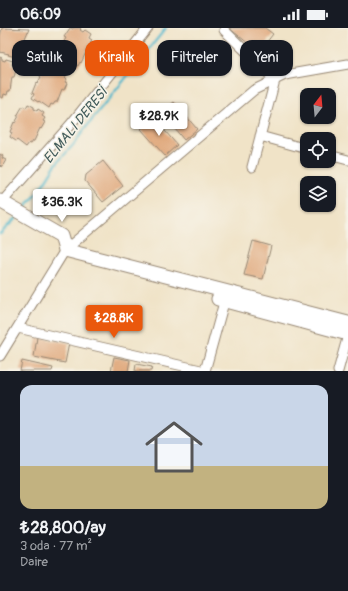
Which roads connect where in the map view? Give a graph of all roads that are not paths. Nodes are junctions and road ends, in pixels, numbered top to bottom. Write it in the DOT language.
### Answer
graph roads {
  1 [pos="148,28"];
  2 [pos="224,30"];
  3 [pos="348,64"];
  4 [pos="275,80"];
  5 [pos="260,136"];
  6 [pos="300,147"];
  7 [pos="336,157"];
  8 [pos="348,160"];
  9 [pos="252,167"];
  10 [pos="5,204"];
  11 [pos="62,253"];
  12 [pos="226,297"];
  13 [pos="348,323"];
  14 [pos="18,328"];
  15 [pos="348,335"];
  16 [pos="0,356"];
  17 [pos="205,371"];
  18 [pos="338,371"];
  1 -- 10 [label="street"];
  2 -- 4 [label="street"];
  3 -- 4 [label="street"];
  4 -- 5 [label="street"];
  4 -- 11 [label="street"];
  5 -- 6 [label="street"];
  5 -- 9 [label="street"];
  7 -- 8 [label="street"];
  10 -- 11 [label="street"];
  11 -- 12 [label="street"];
  11 -- 14 [label="street"];
  12 -- 13 [label="street"];
  12 -- 15 [label="street"];
  12 -- 17 [label="street"];
  14 -- 16 [label="street"];
  14 -- 17 [label="street"];
  15 -- 18 [label="street"];
}
